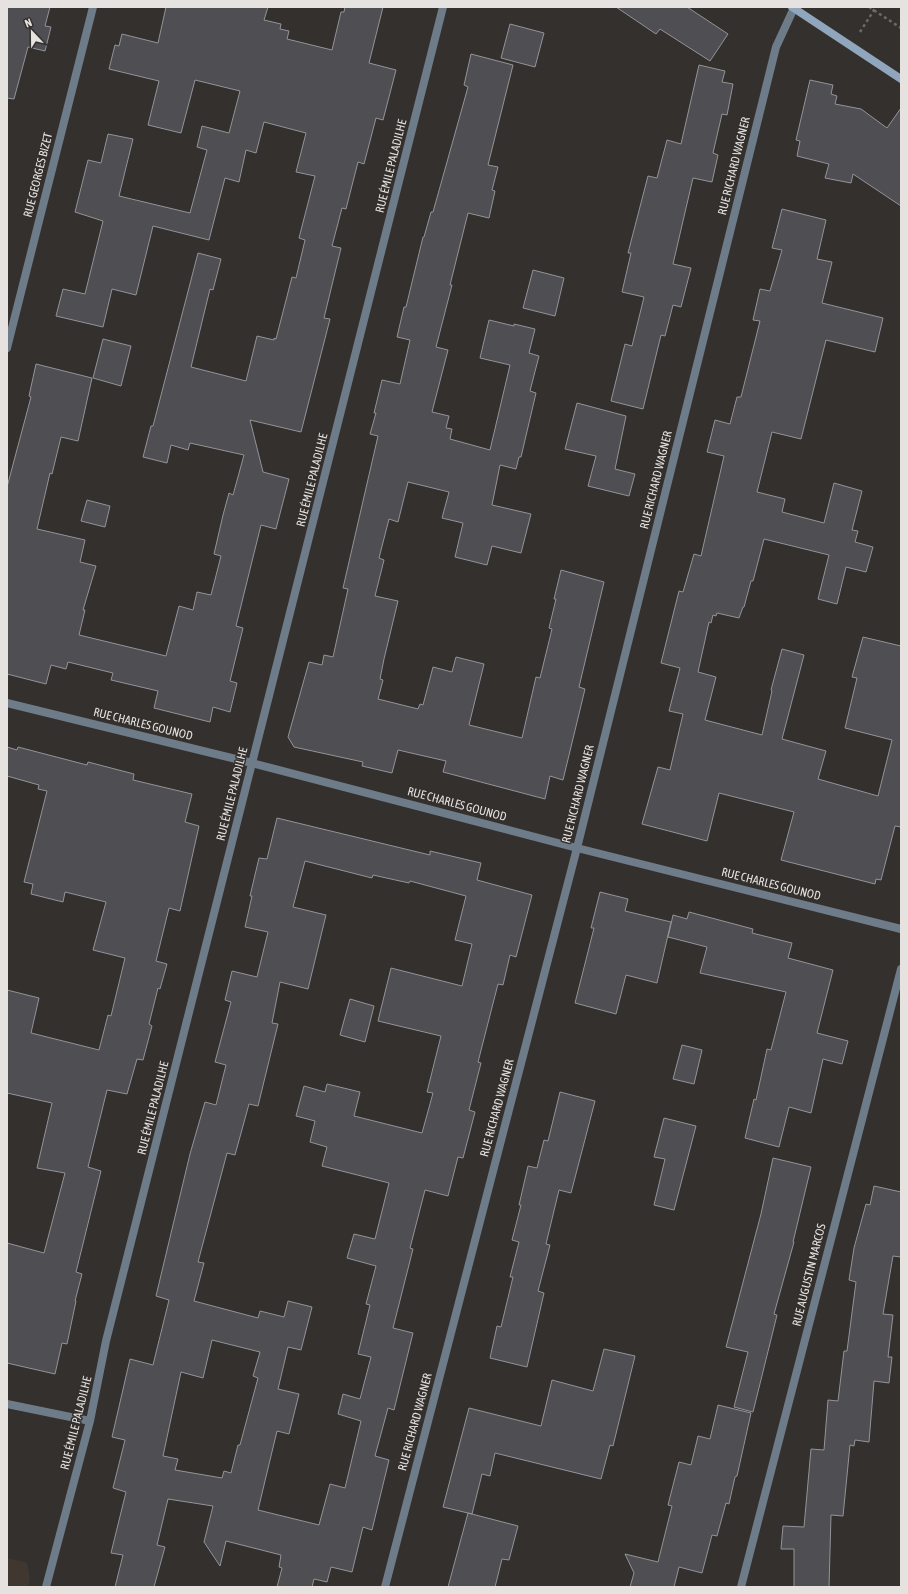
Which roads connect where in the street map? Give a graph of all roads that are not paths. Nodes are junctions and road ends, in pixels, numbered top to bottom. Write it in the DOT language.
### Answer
graph roads {
  1 [pos="93,7"];
  2 [pos="443,7"];
  3 [pos="793,8"];
  4 [pos="901,79"];
  5 [pos="7,348"];
  6 [pos="7,703"];
  7 [pos="252,763"];
  8 [pos="577,848"];
  9 [pos="901,929"];
  10 [pos="901,969"];
  11 [pos="7,1404"];
  12 [pos="90,1421"];
  13 [pos="46,1587"];
  14 [pos="385,1587"];
  15 [pos="741,1587"];
  1 -- 5 [label="street, RUE GEORGES BIZET"];
  2 -- 7 [label="street, RUE ÉMILE PALADILHE"];
  3 -- 4 [label="main road"];
  3 -- 8 [label="street, RUE RICHARD WAGNER"];
  6 -- 7 [label="street, RUE CHARLES GOUNOD"];
  7 -- 8 [label="street, RUE CHARLES GOUNOD"];
  7 -- 12 [label="street, RUE ÉMILE PALADILHE"];
  8 -- 9 [label="street, RUE CHARLES GOUNOD"];
  8 -- 14 [label="street, RUE RICHARD WAGNER"];
  10 -- 15 [label="street, RUE AUGUSTIN MARCOS"];
  11 -- 12 [label="street"];
  12 -- 13 [label="street, RUE ÉMILE PALADILHE"];
}
